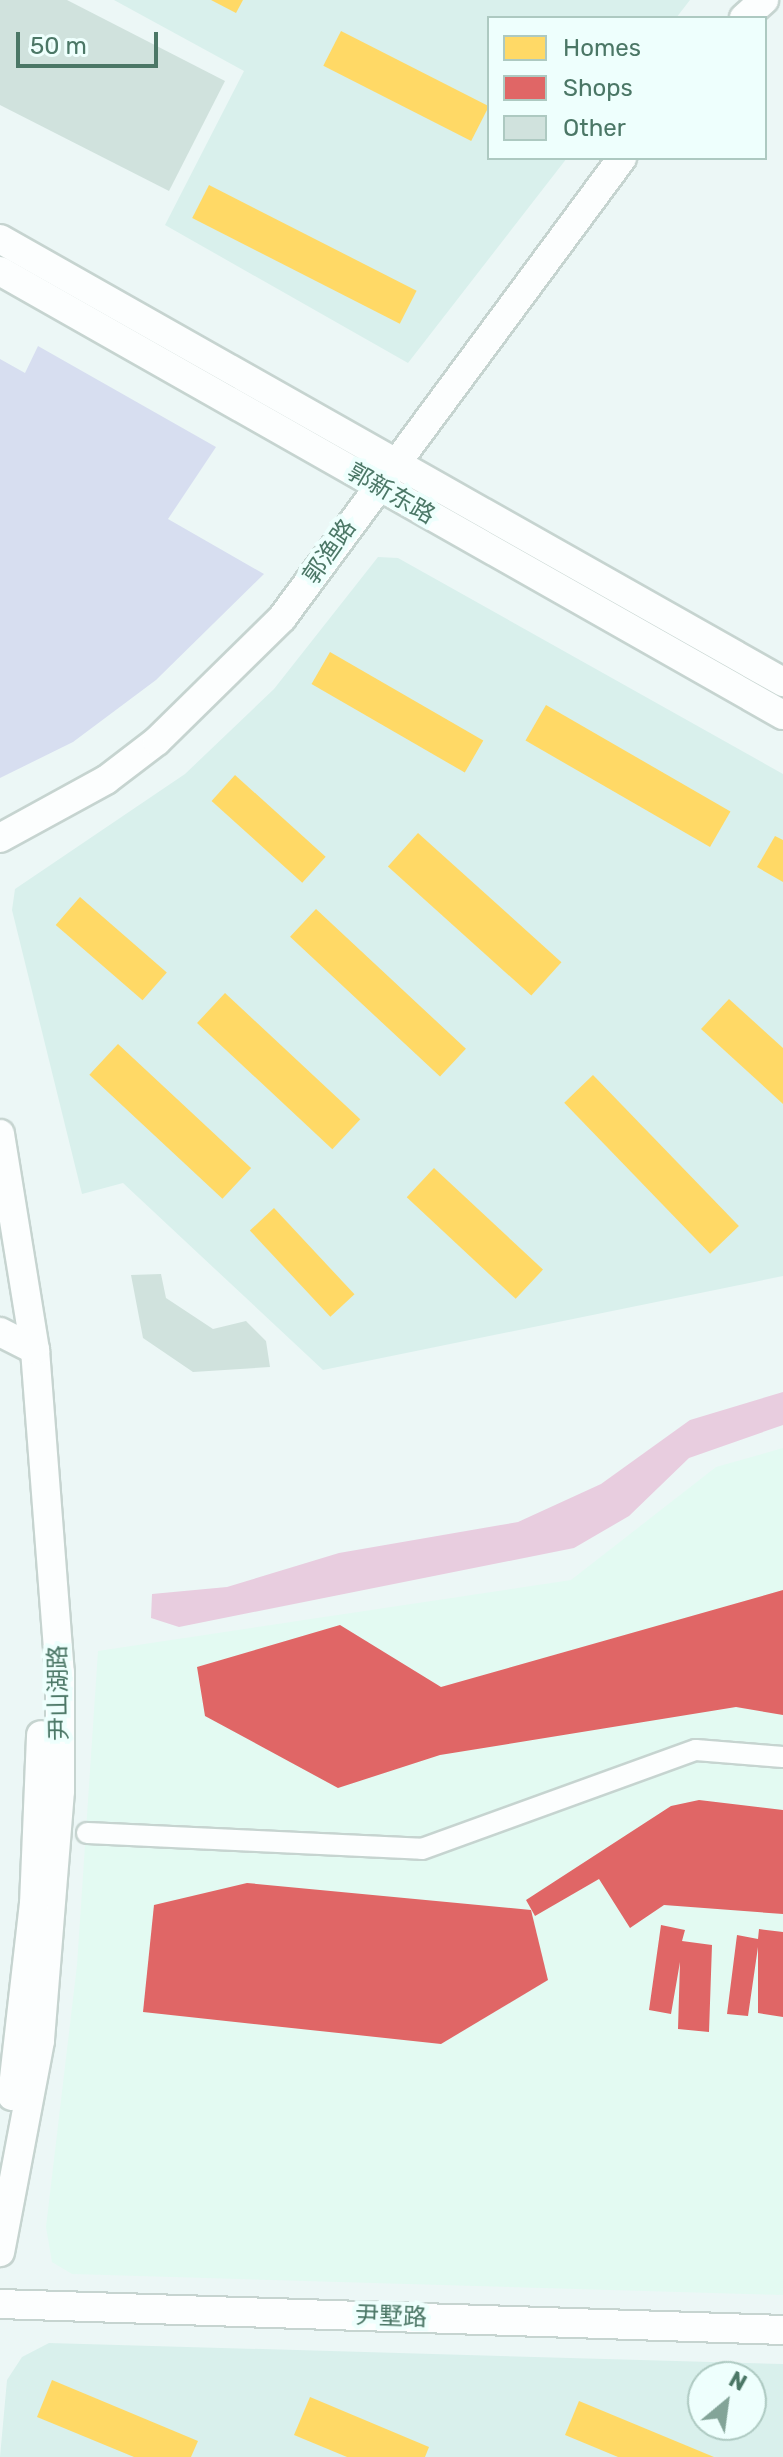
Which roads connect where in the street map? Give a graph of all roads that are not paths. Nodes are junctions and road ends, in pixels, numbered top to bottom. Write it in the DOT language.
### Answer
graph roads {
  1 [pos="764,0"];
  2 [pos="746,16"];
  3 [pos="620,160"];
  4 [pos="0,239"];
  5 [pos="0,271"];
  6 [pos="384,475"];
  7 [pos="783,682"];
  8 [pos="783,715"];
  9 [pos="0,838"];
  10 [pos="0,1134"];
  11 [pos="0,1224"];
  12 [pos="17,1341"];
  13 [pos="783,1757"];
  14 [pos="87,1833"];
  15 [pos="17,2127"];
  16 [pos="0,2167"];
  17 [pos="0,2252"];
  18 [pos="0,2304"];
  19 [pos="783,2330"];
  1 -- 2 [label="main road"];
  3 -- 6 [label="main road, 郭渔路"];
  4 -- 6 [label="main road, 郭新东路"];
  5 -- 6 [label="main road, 郭新东路"];
  6 -- 7 [label="main road, 郭新东路"];
  6 -- 8 [label="main road, 郭新东路"];
  6 -- 9 [label="main road, 郭渔路"];
  10 -- 12 [label="main road, 尹山湖路"];
  11 -- 12 [label="main road, 尹山湖路"];
  12 -- 15 [label="main road, 尹山湖路"];
  13 -- 14 [label="street"];
  15 -- 16 [label="main road, 尹山湖路"];
  15 -- 17 [label="main road, 尹山湖路"];
  18 -- 19 [label="main road, 尹墅路"];
}
